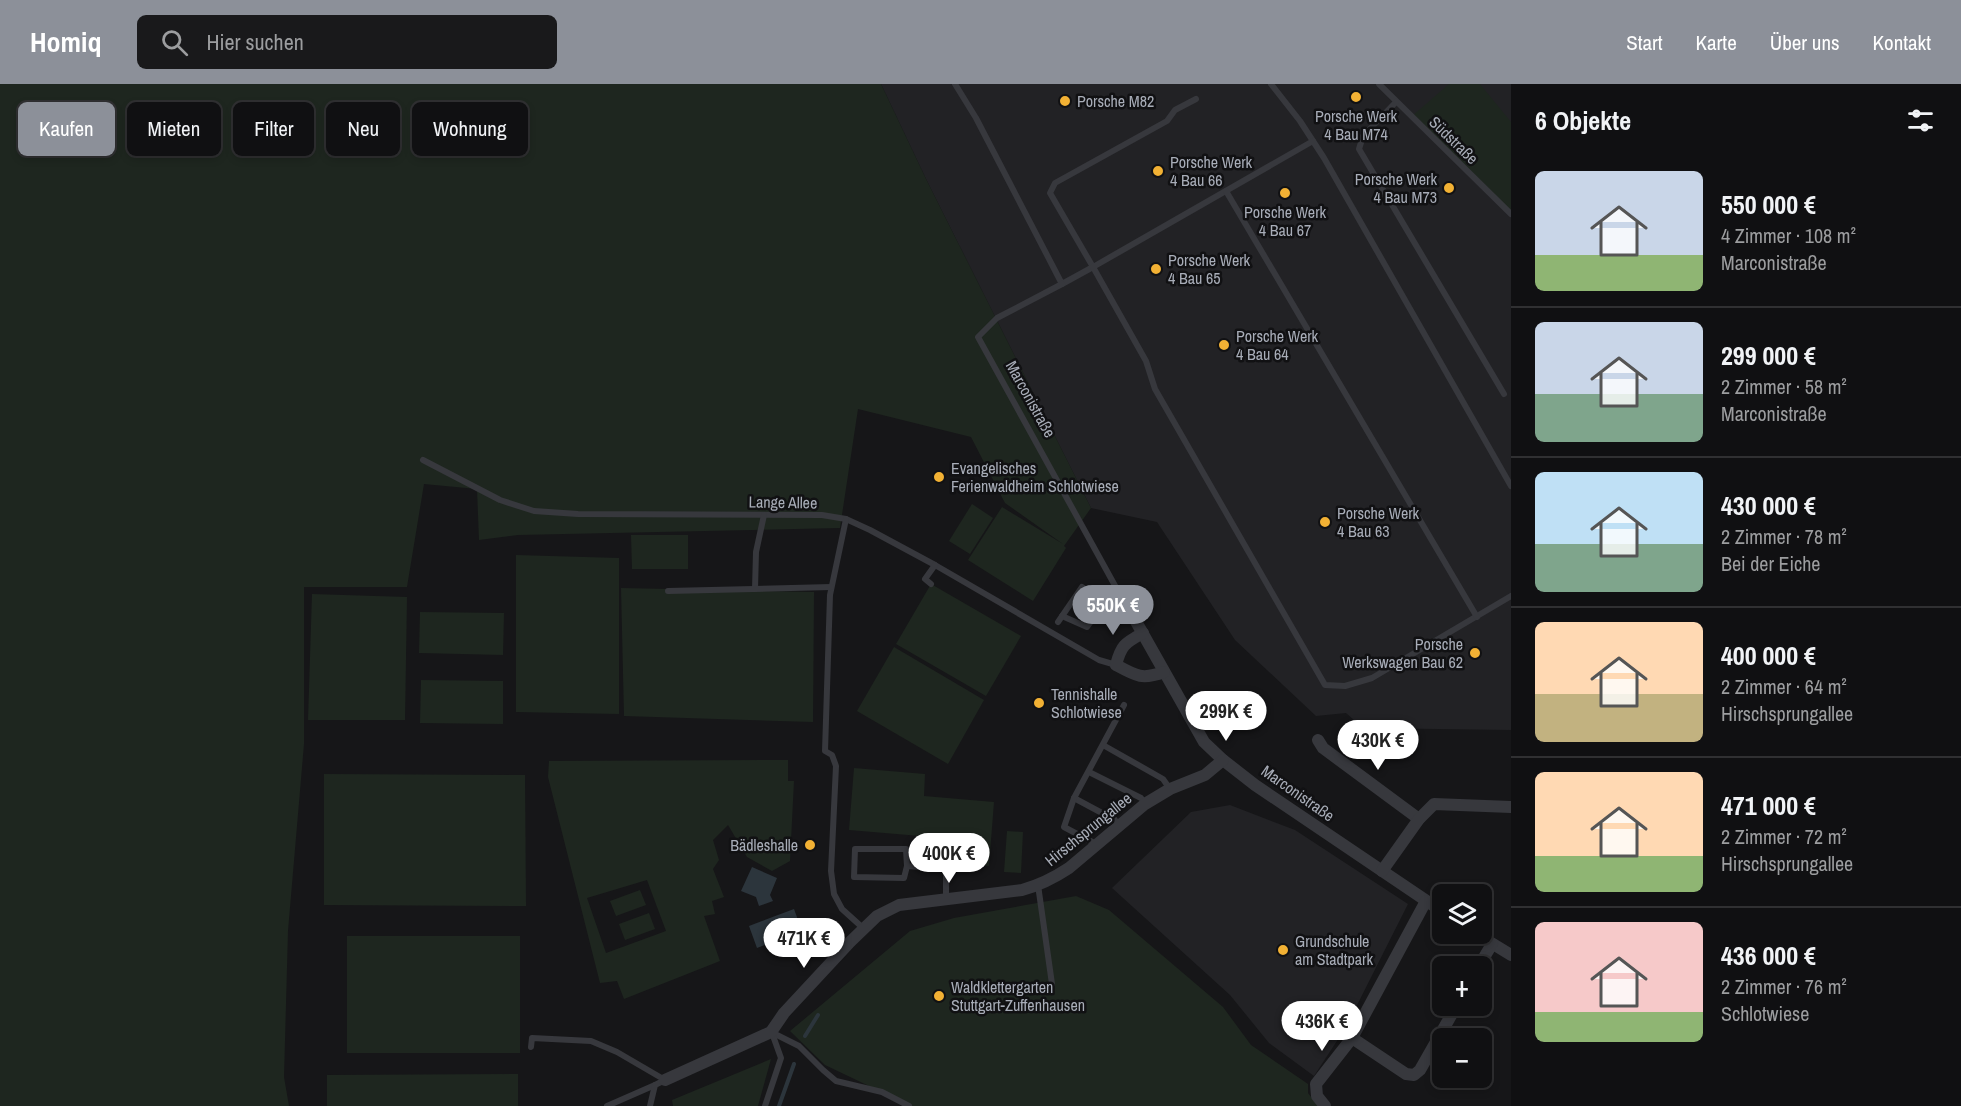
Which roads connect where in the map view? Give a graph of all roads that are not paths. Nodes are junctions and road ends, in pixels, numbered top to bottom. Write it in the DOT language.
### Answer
graph roads {
  1 [pos="955,84"];
  2 [pos="1271,84"];
  3 [pos="1383,85"];
  4 [pos="1196,99"];
  5 [pos="1396,102"];
  6 [pos="1313,141"];
  7 [pos="1226,191"];
  8 [pos="1511,214"];
  9 [pos="1093,267"];
  10 [pos="1062,284"];
  11 [pos="1504,394"];
  12 [pos="423,460"];
  13 [pos="1511,486"];
  14 [pos="764,515"];
  15 [pos="846,519"];
  16 [pos="935,565"];
  17 [pos="931,584"];
  18 [pos="831,587"];
  19 [pos="756,589"];
  20 [pos="668,591"];
  21 [pos="1511,596"];
  22 [pos="1105,602"];
  23 [pos="1125,603"];
  24 [pos="1062,616"];
  25 [pos="1476,616"];
  26 [pos="1058,622"];
  27 [pos="1143,633"];
  28 [pos="1116,665"];
  29 [pos="1164,672"];
  30 [pos="1124,705"];
  31 [pos="1318,740"];
  32 [pos="1103,745"];
  33 [pos="1223,760"];
  34 [pos="1089,772"];
  35 [pos="1170,789"];
  36 [pos="1074,798"];
  37 [pos="1145,804"];
  38 [pos="1511,807"];
  39 [pos="1419,819"];
  40 [pos="1119,825"];
  41 [pos="1096,844"];
  42 [pos="907,866"];
  43 [pos="1382,872"];
  44 [pos="1038,885"];
  45 [pos="946,899"];
  46 [pos="1426,901"];
  47 [pos="1432,905"];
  48 [pos="863,928"];
  49 [pos="1492,944"];
  50 [pos="1511,955"];
  51 [pos="1485,956"];
  52 [pos="1052,984"];
  53 [pos="1451,1016"];
  54 [pos="771,1032"];
  55 [pos="1352,1038"];
  56 [pos="531,1047"];
  57 [pos="660,1082"];
  58 [pos="607,1106"];
  59 [pos="650,1106"];
  60 [pos="765,1106"];
  61 [pos="909,1106"];
  62 [pos="1325,1106"];
  1 -- 10 [label="lane"];
  2 -- 6 [label="lane"];
  3 -- 5 [label="lane, Südstraße"];
  4 -- 9 [label="lane"];
  5 -- 8 [label="lane, Südstraße"];
  5 -- 11 [label="lane"];
  6 -- 7 [label="lane"];
  6 -- 13 [label="lane"];
  7 -- 9 [label="lane"];
  7 -- 25 [label="lane"];
  9 -- 10 [label="lane"];
  9 -- 25 [label="lane"];
  10 -- 23 [label="lane, Marconistraße"];
  12 -- 14 [label="lane, Lange Allee"];
  14 -- 15 [label="lane, Lange Allee"];
  14 -- 19 [label="lane"];
  15 -- 16 [label="lane, Lange Allee"];
  15 -- 18 [label="lane"];
  16 -- 17 [label="lane"];
  16 -- 28 [label="lane, Lange Allee"];
  18 -- 19 [label="lane"];
  18 -- 48 [label="lane"];
  19 -- 20 [label="lane"];
  21 -- 25 [label="lane"];
  22 -- 23 [label="lane"];
  22 -- 24 [label="lane"];
  22 -- 24 [label="lane"];
  23 -- 27 [label="street, Marconistraße"];
  24 -- 26 [label="lane"];
  27 -- 28 [label="street"];
  27 -- 29 [label="street, Marconistraße"];
  28 -- 29 [label="street"];
  29 -- 33 [label="street, Marconistraße"];
  30 -- 32 [label="lane"];
  31 -- 39 [label="street"];
  32 -- 34 [label="lane"];
  32 -- 35 [label="lane"];
  33 -- 35 [label="street, Hirschsprungallee"];
  33 -- 43 [label="street, Marconistraße"];
  34 -- 36 [label="lane"];
  34 -- 37 [label="lane"];
  35 -- 37 [label="street, Hirschsprungallee"];
  36 -- 40 [label="lane"];
  36 -- 41 [label="lane"];
  37 -- 40 [label="street, Hirschsprungallee"];
  38 -- 39 [label="street"];
  39 -- 43 [label="street"];
  40 -- 41 [label="street, Hirschsprungallee"];
  41 -- 44 [label="street, Hirschsprungallee"];
  42 -- 42 [label="lane"];
  42 -- 45 [label="lane"];
  43 -- 46 [label="street, Marconistraße"];
  44 -- 45 [label="street, Hirschsprungallee"];
  44 -- 52 [label="lane"];
  45 -- 48 [label="street, Hirschsprungallee"];
  46 -- 47 [label="street, Marconistraße"];
  46 -- 55 [label="street"];
  48 -- 54 [label="street, Hirschsprungallee"];
  49 -- 50 [label="street"];
  49 -- 51 [label="street"];
  53 -- 55 [label="street"];
  54 -- 57 [label="street, Hirschsprungallee"];
  54 -- 60 [label="lane"];
  54 -- 61 [label="lane"];
  55 -- 62 [label="street"];
  56 -- 57 [label="lane"];
  57 -- 58 [label="lane"];
  57 -- 59 [label="lane"];
}
